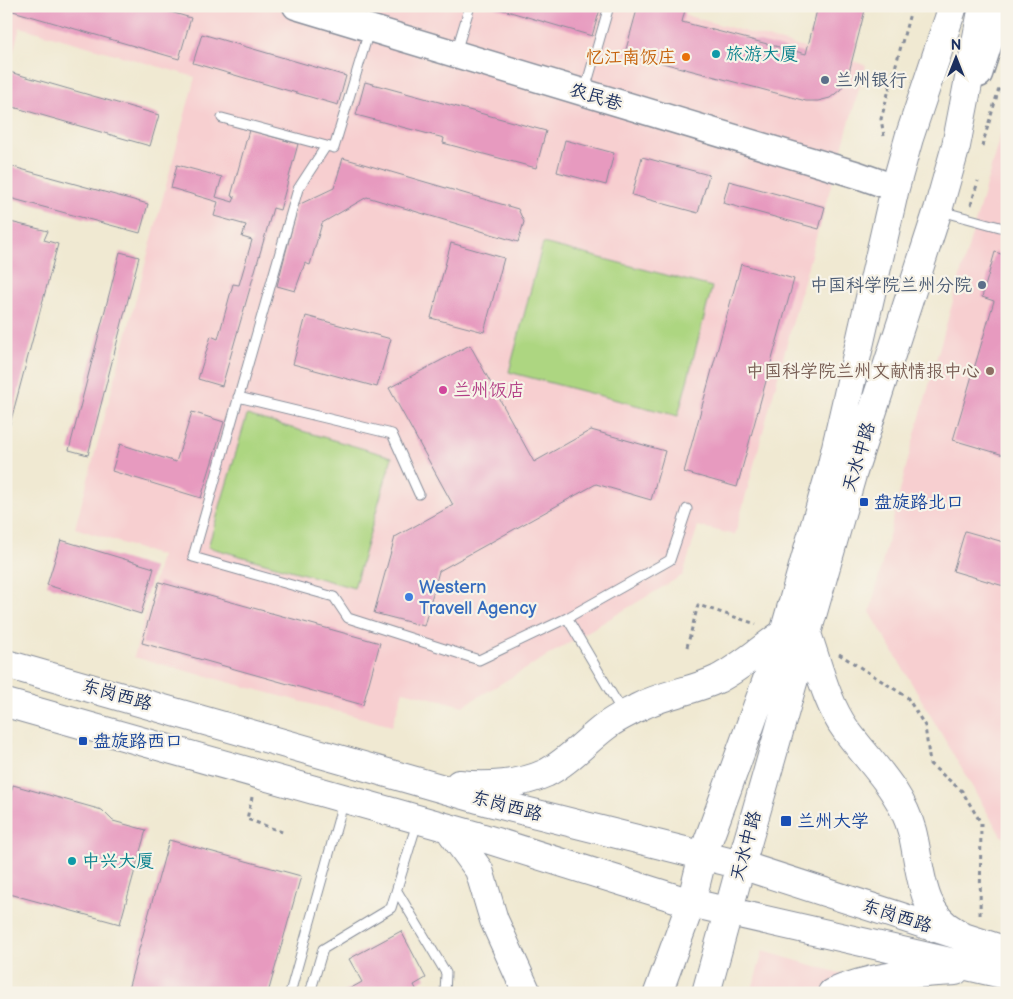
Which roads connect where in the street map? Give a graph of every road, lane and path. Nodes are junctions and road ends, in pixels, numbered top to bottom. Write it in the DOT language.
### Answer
graph roads {
  1 [pos="464,6"];
  2 [pos="470,6"];
  3 [pos="609,6"];
  4 [pos="912,6"];
  5 [pos="940,6"];
  6 [pos="953,6"];
  7 [pos="983,6"];
  8 [pos="1001,6"];
  9 [pos="311,8"];
  10 [pos="467,16"];
  11 [pos="370,29"];
  12 [pos="455,54"];
  13 [pos="585,93"];
  14 [pos="222,118"];
  15 [pos="898,141"];
  16 [pos="326,146"];
  17 [pos="956,146"];
  18 [pos="978,181"];
  19 [pos="895,188"];
  20 [pos="938,210"];
  21 [pos="968,218"];
  22 [pos="1007,229"];
  23 [pos="238,397"];
  24 [pos="419,494"];
  25 [pos="687,509"];
  26 [pos="567,618"];
  27 [pos="795,634"];
  28 [pos="686,646"];
  29 [pos="6,664"];
  30 [pos="6,703"];
  31 [pos="624,715"];
  32 [pos="384,772"];
  33 [pos="344,799"];
  34 [pos="247,819"];
  35 [pos="418,820"];
  36 [pos="449,829"];
  37 [pos="284,833"];
  38 [pos="703,855"];
  39 [pos="741,865"];
  40 [pos="397,891"];
  41 [pos="691,903"];
  42 [pos="729,912"];
  43 [pos="1007,952"];
  44 [pos="991,962"];
  45 [pos="290,993"];
  46 [pos="310,993"];
  47 [pos="445,993"];
  48 [pos="527,993"];
  49 [pos="658,993"];
  50 [pos="706,993"];
  51 [pos="832,993"];
  1 -- 10 [label="lane"];
  2 -- 10 [label="lane"];
  3 -- 13 [label="lane"];
  4 -- 15 [label="path"];
  5 -- 15 [label="street, 天水中路"];
  6 -- 15 [label="main road"];
  7 -- 17 [label="main road"];
  8 -- 17 [label="street, 天水中路"];
  9 -- 11 [label="street, 农民巷"];
  10 -- 12 [label="lane"];
  11 -- 12 [label="street, 农民巷"];
  11 -- 16 [label="lane"];
  12 -- 13 [label="street, 农民巷"];
  13 -- 19 [label="street, 农民巷"];
  14 -- 16 [label="lane"];
  15 -- 19 [label="main road, 天水中路"];
  16 -- 23 [label="lane"];
  17 -- 20 [label="main road, 天水中路"];
  18 -- 21 [label="path"];
  19 -- 27 [label="main road, 天水中路"];
  20 -- 21 [label="lane"];
  20 -- 27 [label="main road, 天水中路"];
  21 -- 22 [label="lane"];
  23 -- 24 [label="lane"];
  23 -- 26 [label="lane"];
  25 -- 26 [label="lane"];
  26 -- 31 [label="lane"];
  27 -- 28 [label="path"];
  27 -- 31 [label="main road"];
  27 -- 38 [label="main road, 天水中路"];
  27 -- 39 [label="main road, 天水中路"];
  27 -- 44 [label="main road"];
  27 -- 44 [label="path"];
  29 -- 32 [label="main road, 东岗西路"];
  30 -- 33 [label="main road, 东岗西路"];
  31 -- 32 [label="main road"];
  32 -- 38 [label="main road, 东岗西路"];
  33 -- 35 [label="main road, 东岗西路"];
  33 -- 45 [label="lane"];
  34 -- 37 [label="path"];
  35 -- 36 [label="main road, 东岗西路"];
  35 -- 40 [label="lane"];
  36 -- 41 [label="main road, 东岗西路"];
  36 -- 48 [label="main road"];
  38 -- 39 [label="main road, 东岗西路"];
  38 -- 41 [label="main road, 天水中路"];
  39 -- 42 [label="main road, 天水中路"];
  39 -- 44 [label="main road, 东岗西路"];
  40 -- 46 [label="lane"];
  40 -- 47 [label="lane"];
  41 -- 42 [label="main road, 东岗西路"];
  41 -- 49 [label="main road, 天水中路"];
  42 -- 44 [label="main road, 东岗西路"];
  42 -- 50 [label="main road, 天水中路"];
  43 -- 44 [label="main road, 东岗西路"];
  44 -- 51 [label="main road"];
}
